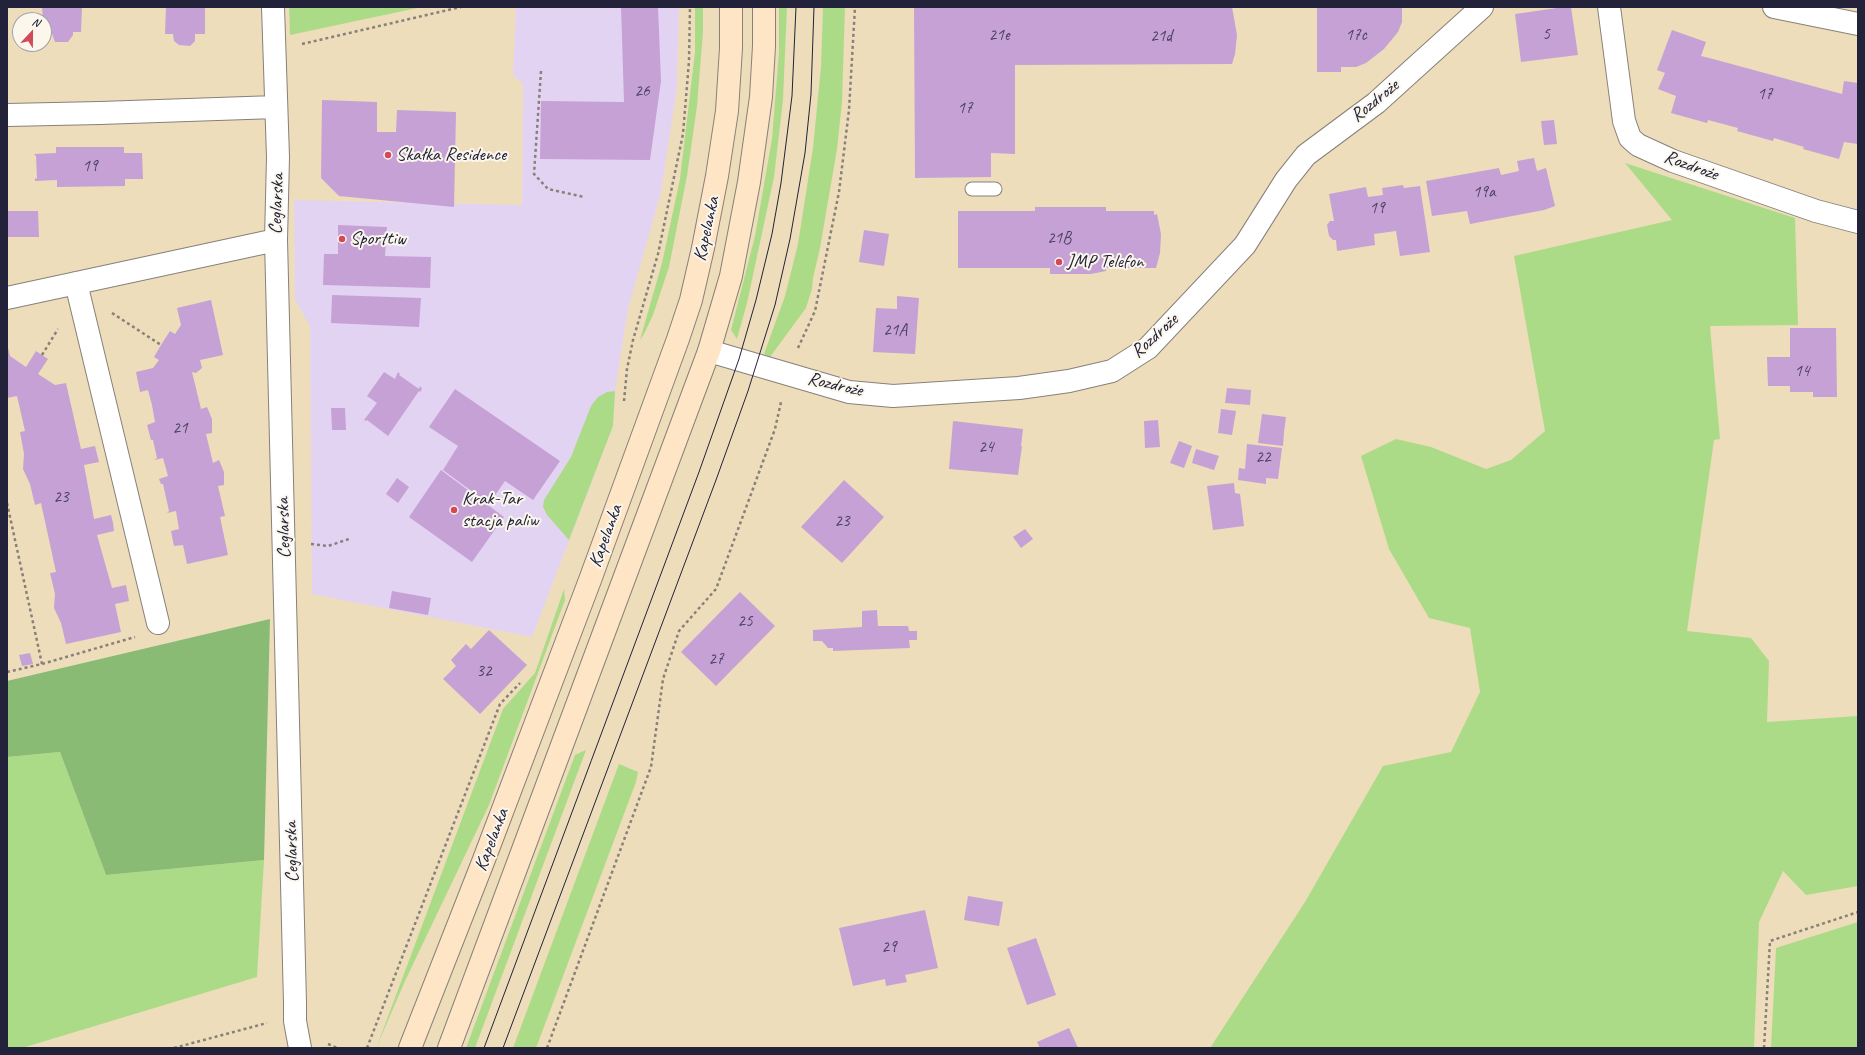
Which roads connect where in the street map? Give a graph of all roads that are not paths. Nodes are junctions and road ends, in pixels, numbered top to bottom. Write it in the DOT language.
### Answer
graph roads {
  1 [pos="273,7"];
  2 [pos="731,7"];
  3 [pos="764,7"];
  4 [pos="1482,7"];
  5 [pos="1609,7"];
  6 [pos="1774,7"];
  7 [pos="1858,24"];
  8 [pos="276,107"];
  9 [pos="7,114"];
  10 [pos="972,189"];
  11 [pos="995,189"];
  12 [pos="1858,222"];
  13 [pos="276,240"];
  14 [pos="76,283"];
  15 [pos="7,298"];
  16 [pos="709,351"];
  17 [pos="158,622"];
  18 [pos="300,1048"];
  19 [pos="410,1048"];
  20 [pos="449,1048"];
  1 -- 8 [label="street, Ceglarska"];
  2 -- 19 [label="main road, Kapelanka"];
  3 -- 16 [label="main road, Kapelanka"];
  4 -- 16 [label="street, Rozdroże"];
  5 -- 12 [label="street, Rozdroże"];
  6 -- 7 [label="street"];
  8 -- 9 [label="street"];
  8 -- 13 [label="street, Ceglarska"];
  10 -- 11 [label="lane"];
  13 -- 14 [label="street"];
  13 -- 18 [label="street, Ceglarska"];
  14 -- 15 [label="street"];
  14 -- 17 [label="street"];
  16 -- 20 [label="main road, Kapelanka"];
}
